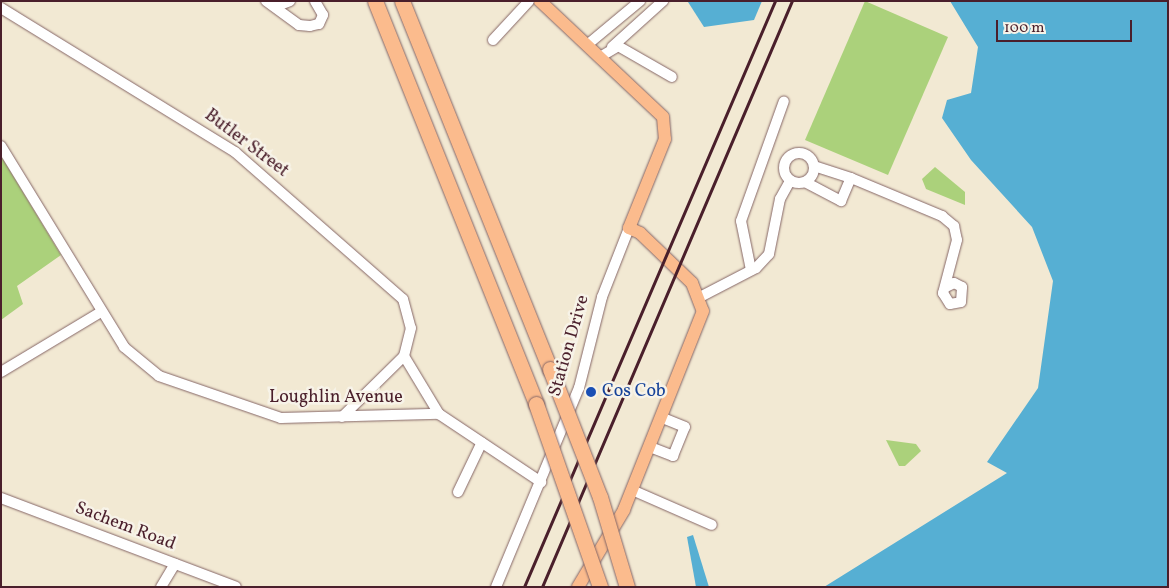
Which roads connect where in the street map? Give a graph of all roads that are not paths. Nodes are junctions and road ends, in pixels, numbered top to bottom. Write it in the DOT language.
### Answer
graph roads {
  1 [pos="266,1"];
  2 [pos="290,1"];
  3 [pos="315,1"];
  4 [pos="375,1"];
  5 [pos="402,1"];
  6 [pos="529,1"];
  7 [pos="540,1"];
  8 [pos="640,1"];
  9 [pos="663,1"];
  10 [pos="277,6"];
  11 [pos="1,8"];
  12 [pos="493,40"];
  13 [pos="587,45"];
  14 [pos="612,47"];
  15 [pos="600,57"];
  16 [pos="672,76"];
  17 [pos="784,101"];
  18 [pos="1,146"];
  19 [pos="814,166"];
  20 [pos="851,178"];
  21 [pos="790,181"];
  22 [pos="805,182"];
  23 [pos="629,228"];
  24 [pos="751,270"];
  25 [pos="949,274"];
  26 [pos="957,284"];
  27 [pos="946,287"];
  28 [pos="700,297"];
  29 [pos="101,312"];
  30 [pos="404,356"];
  31 [pos="1,372"];
  32 [pos="439,414"];
  33 [pos="342,416"];
  34 [pos="663,418"];
  35 [pos="482,442"];
  36 [pos="650,448"];
  37 [pos="541,482"];
  38 [pos="632,490"];
  39 [pos="458,492"];
  40 [pos="1,498"];
  41 [pos="712,524"];
  42 [pos="175,564"];
  43 [pos="161,587"];
  44 [pos="236,587"];
  45 [pos="496,587"];
  46 [pos="578,587"];
  47 [pos="600,587"];
  48 [pos="627,587"];
  1 -- 10 [label="street"];
  2 -- 10 [label="street"];
  3 -- 10 [label="street"];
  4 -- 47 [label="highway, bridge"];
  5 -- 48 [label="highway, bridge"];
  6 -- 12 [label="street"];
  7 -- 13 [label="main road"];
  8 -- 13 [label="street"];
  9 -- 14 [label="street"];
  11 -- 30 [label="street, Butler Street"];
  13 -- 15 [label="main road"];
  14 -- 15 [label="street"];
  14 -- 16 [label="street"];
  15 -- 23 [label="main road, Station Drive"];
  17 -- 24 [label="street"];
  18 -- 29 [label="street, Loughlin Avenue"];
  19 -- 20 [label="street"];
  19 -- 21 [label="street"];
  19 -- 22 [label="street"];
  20 -- 22 [label="street"];
  20 -- 25 [label="street"];
  21 -- 22 [label="street"];
  21 -- 24 [label="street"];
  23 -- 28 [label="main road"];
  23 -- 37 [label="street, Station Drive"];
  24 -- 28 [label="street"];
  25 -- 26 [label="street"];
  25 -- 27 [label="street"];
  26 -- 27 [label="street"];
  26 -- 27 [label="street"];
  28 -- 34 [label="main road"];
  29 -- 31 [label="street"];
  29 -- 33 [label="street, Loughlin Avenue"];
  30 -- 32 [label="street"];
  30 -- 33 [label="street"];
  32 -- 33 [label="street, Loughlin Avenue"];
  32 -- 35 [label="street"];
  34 -- 36 [label="main road"];
  34 -- 36 [label="street"];
  35 -- 37 [label="street"];
  35 -- 39 [label="street"];
  36 -- 38 [label="main road"];
  37 -- 45 [label="street, Station Drive"];
  38 -- 41 [label="street"];
  38 -- 46 [label="main road"];
  40 -- 42 [label="street, Sachem Road"];
  42 -- 43 [label="street"];
  42 -- 44 [label="street, Sachem Road"];
}
